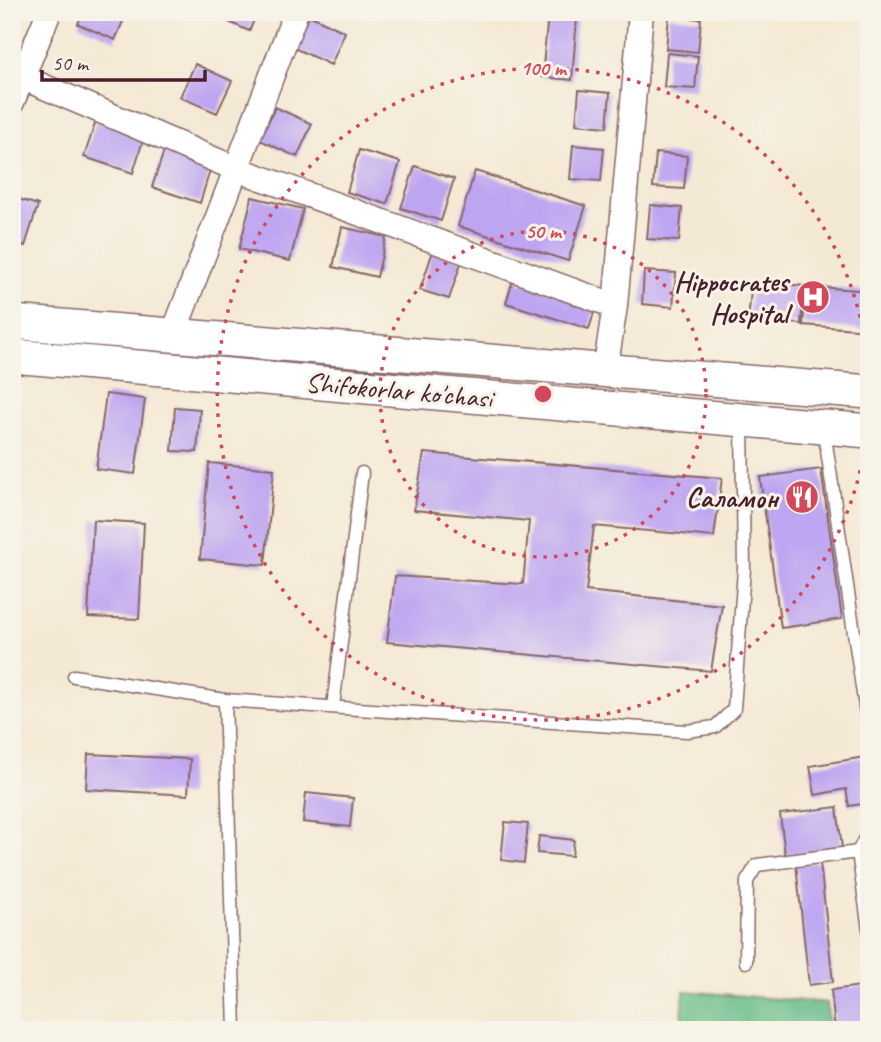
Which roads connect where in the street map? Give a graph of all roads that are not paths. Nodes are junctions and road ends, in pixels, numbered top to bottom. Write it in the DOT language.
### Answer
graph roads {
  1 [pos="49,12"];
  2 [pos="296,12"];
  3 [pos="641,12"];
  4 [pos="17,75"];
  5 [pos="12,102"];
  6 [pos="234,168"];
  7 [pos="615,306"];
  8 [pos="12,322"];
  9 [pos="173,335"];
  10 [pos="12,356"];
  11 [pos="605,371"];
  12 [pos="869,392"];
  13 [pos="742,420"];
  14 [pos="823,427"];
  15 [pos="869,431"];
  16 [pos="362,474"];
  17 [pos="74,676"];
  18 [pos="225,700"];
  19 [pos="333,707"];
  20 [pos="869,734"];
  21 [pos="869,830"];
  22 [pos="858,852"];
  23 [pos="869,930"];
  24 [pos="746,962"];
  25 [pos="235,1030"];
  1 -- 4 [label="street"];
  2 -- 6 [label="street"];
  3 -- 7 [label="street"];
  4 -- 5 [label="street"];
  4 -- 6 [label="street"];
  6 -- 7 [label="street"];
  6 -- 9 [label="street"];
  7 -- 11 [label="street"];
  8 -- 9 [label="main road, Shifokorlar ko'chasi"];
  9 -- 11 [label="main road, Shifokorlar ko'chasi"];
  10 -- 13 [label="main road, Shifokorlar ko'chasi"];
  11 -- 12 [label="main road, Shifokorlar ko'chasi"];
  13 -- 14 [label="main road, Shifokorlar ko'chasi"];
  13 -- 19 [label="lane"];
  14 -- 15 [label="main road, Shifokorlar ko'chasi"];
  14 -- 20 [label="lane"];
  16 -- 19 [label="lane"];
  17 -- 18 [label="lane"];
  18 -- 19 [label="lane"];
  18 -- 25 [label="lane"];
  21 -- 22 [label="lane"];
  22 -- 23 [label="lane"];
  22 -- 24 [label="lane"];
}
